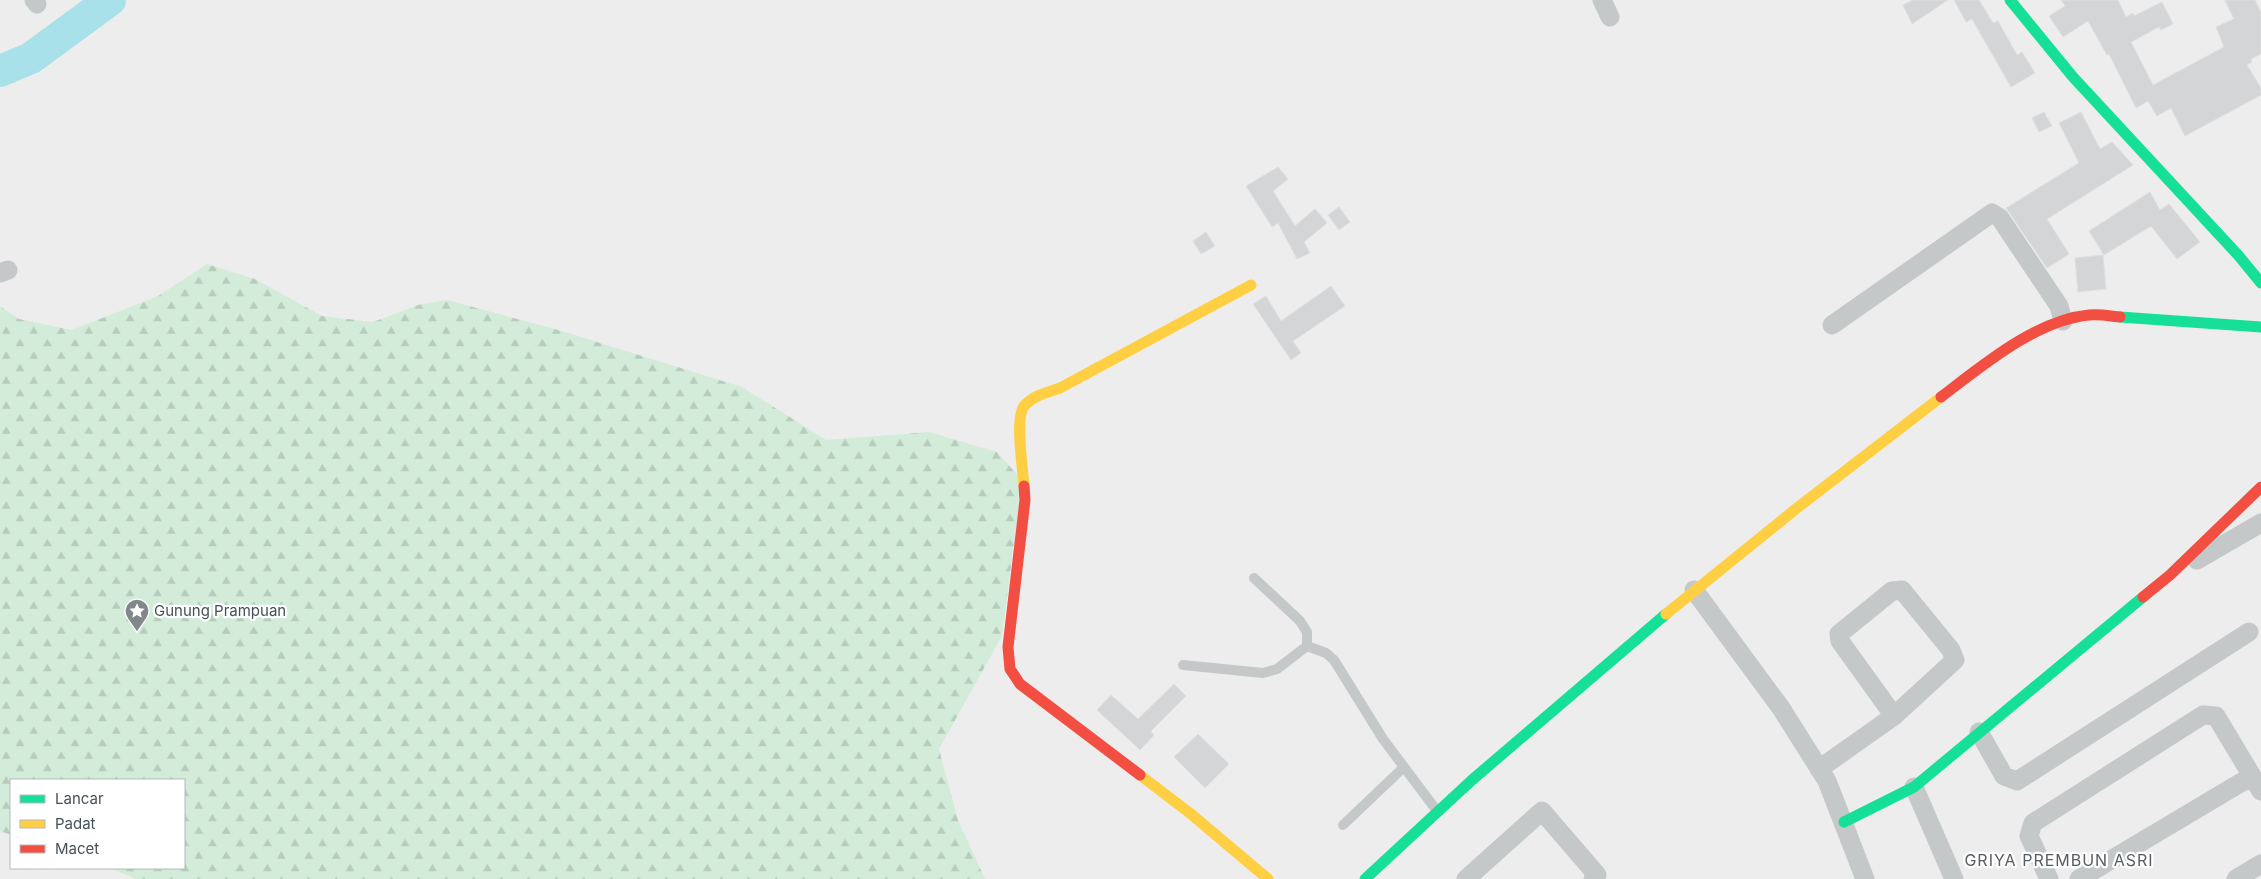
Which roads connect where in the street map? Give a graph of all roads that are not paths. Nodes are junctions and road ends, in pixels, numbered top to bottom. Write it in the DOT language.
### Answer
graph roads {
  1 [pos="1602,0"];
  2 [pos="2010,0"];
  3 [pos="1610,17"];
  4 [pos="2261,283"];
  5 [pos="1251,285"];
  6 [pos="2063,321"];
  7 [pos="1832,325"];
  8 [pos="2261,327"];
  9 [pos="2261,488"];
  10 [pos="2261,523"];
  11 [pos="2170,575"];
  12 [pos="1254,578"];
  13 [pos="1694,590"];
  14 [pos="2250,632"];
  15 [pos="1307,646"];
  16 [pos="1183,665"];
  17 [pos="1894,716"];
  18 [pos="1979,732"];
  19 [pos="1404,766"];
  20 [pos="1819,769"];
  21 [pos="2256,783"];
  22 [pos="1914,787"];
  23 [pos="1438,812"];
  24 [pos="1844,822"];
  25 [pos="1344,825"];
  26 [pos="2261,864"];
  27 [pos="1268,879"];
  28 [pos="1365,879"];
  29 [pos="1466,879"];
  30 [pos="1593,879"];
  31 [pos="1865,879"];
  32 [pos="1954,879"];
  33 [pos="2049,879"];
  34 [pos="2079,879"];
  35 [pos="2236,879"];
  1 -- 3 [label="street"];
  2 -- 4 [label="street"];
  5 -- 27 [label="street"];
  6 -- 7 [label="street"];
  6 -- 8 [label="street"];
  6 -- 13 [label="street"];
  9 -- 11 [label="street"];
  10 -- 11 [label="street"];
  11 -- 18 [label="street"];
  12 -- 15 [label="lane"];
  13 -- 20 [label="street"];
  13 -- 23 [label="street"];
  14 -- 18 [label="street"];
  15 -- 16 [label="lane"];
  15 -- 19 [label="lane"];
  17 -- 17 [label="street"];
  17 -- 20 [label="street"];
  18 -- 22 [label="street"];
  19 -- 23 [label="lane"];
  19 -- 25 [label="lane"];
  20 -- 24 [label="street"];
  21 -- 33 [label="street"];
  21 -- 34 [label="street"];
  22 -- 24 [label="street"];
  22 -- 32 [label="street"];
  23 -- 28 [label="street"];
  24 -- 31 [label="street"];
  26 -- 35 [label="street"];
  29 -- 30 [label="street"];
}
